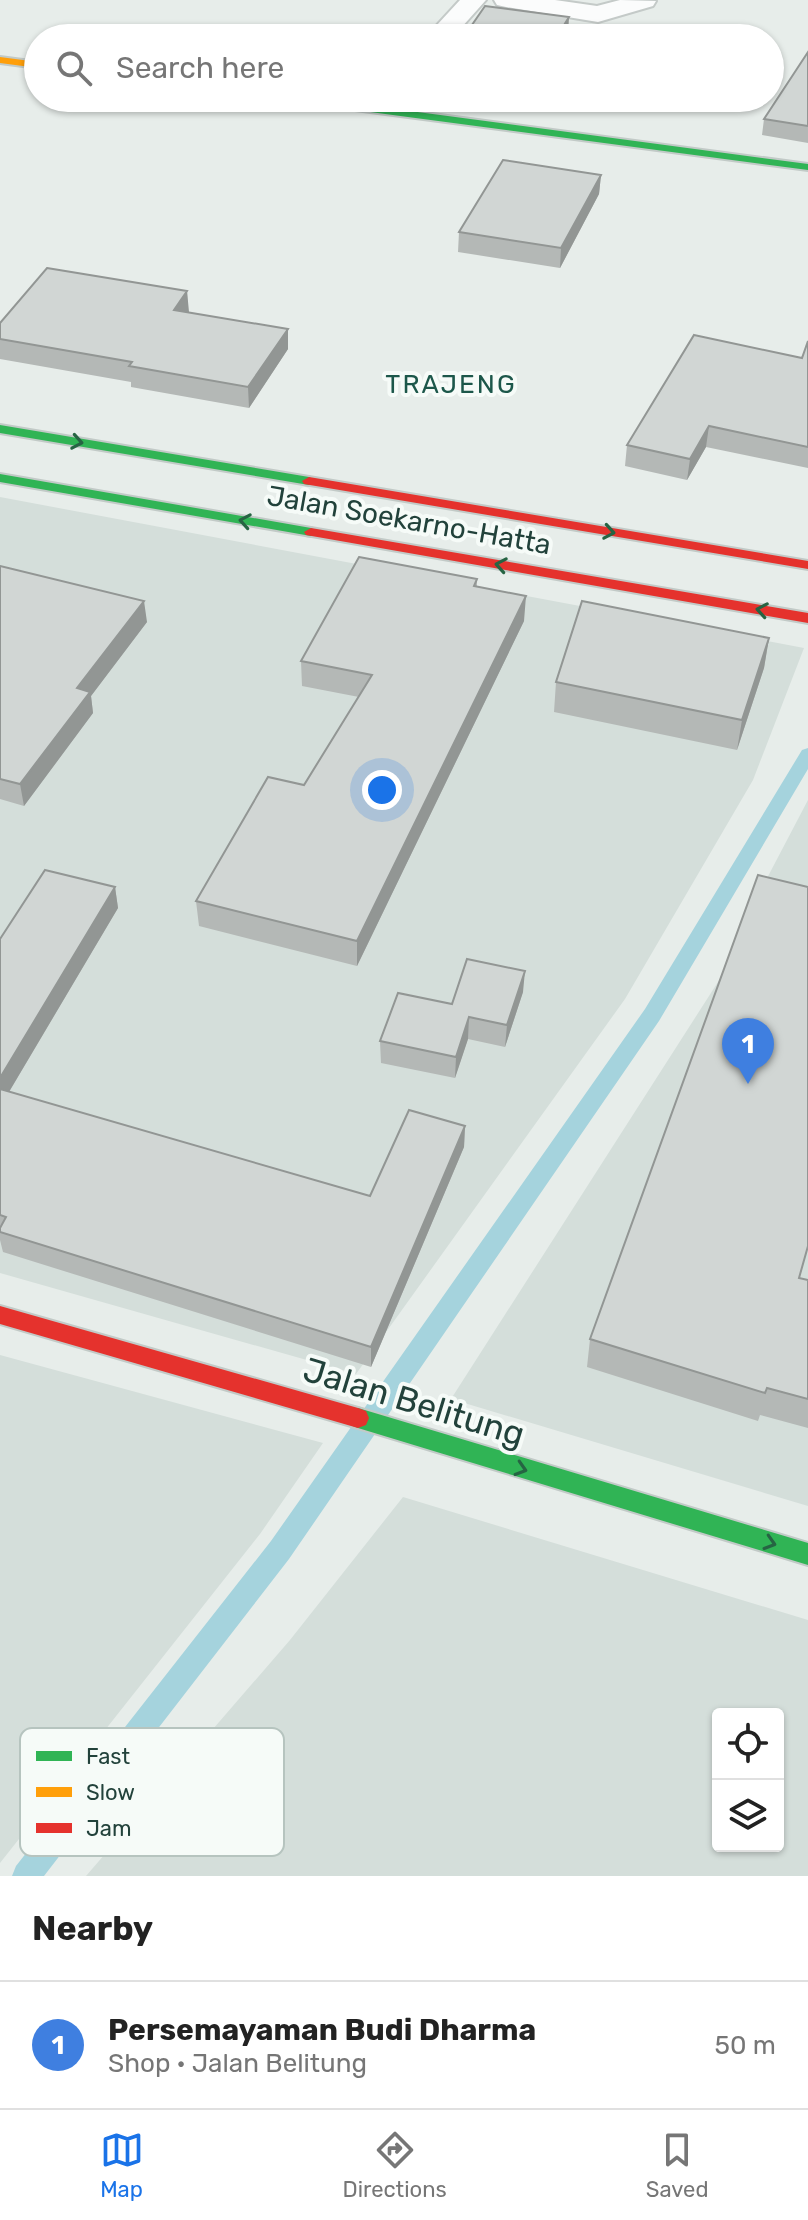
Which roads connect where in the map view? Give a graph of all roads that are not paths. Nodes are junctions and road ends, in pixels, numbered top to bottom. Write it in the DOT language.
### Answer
graph roads {
  1 [pos="474,0"];
  2 [pos="506,0"];
  3 [pos="644,1"];
  4 [pos="451,24"];
  5 [pos="0,60"];
  6 [pos="24,63"];
  7 [pos="436,112"];
  8 [pos="808,167"];
  9 [pos="0,429"];
  10 [pos="0,478"];
  11 [pos="808,565"];
  12 [pos="808,618"];
  13 [pos="0,1315"];
  14 [pos="808,1554"];
  1 -- 4 [label="street"];
  2 -- 3 [label="street"];
  5 -- 6 [label="main road"];
  7 -- 8 [label="main road"];
  9 -- 11 [label="main road, Jalan Soekarno-Hatta, one-way"];
  12 -- 10 [label="main road, Jalan Soekarno-Hatta, one-way"];
  13 -- 14 [label="main road, Jalan Belitung, one-way"];
}
